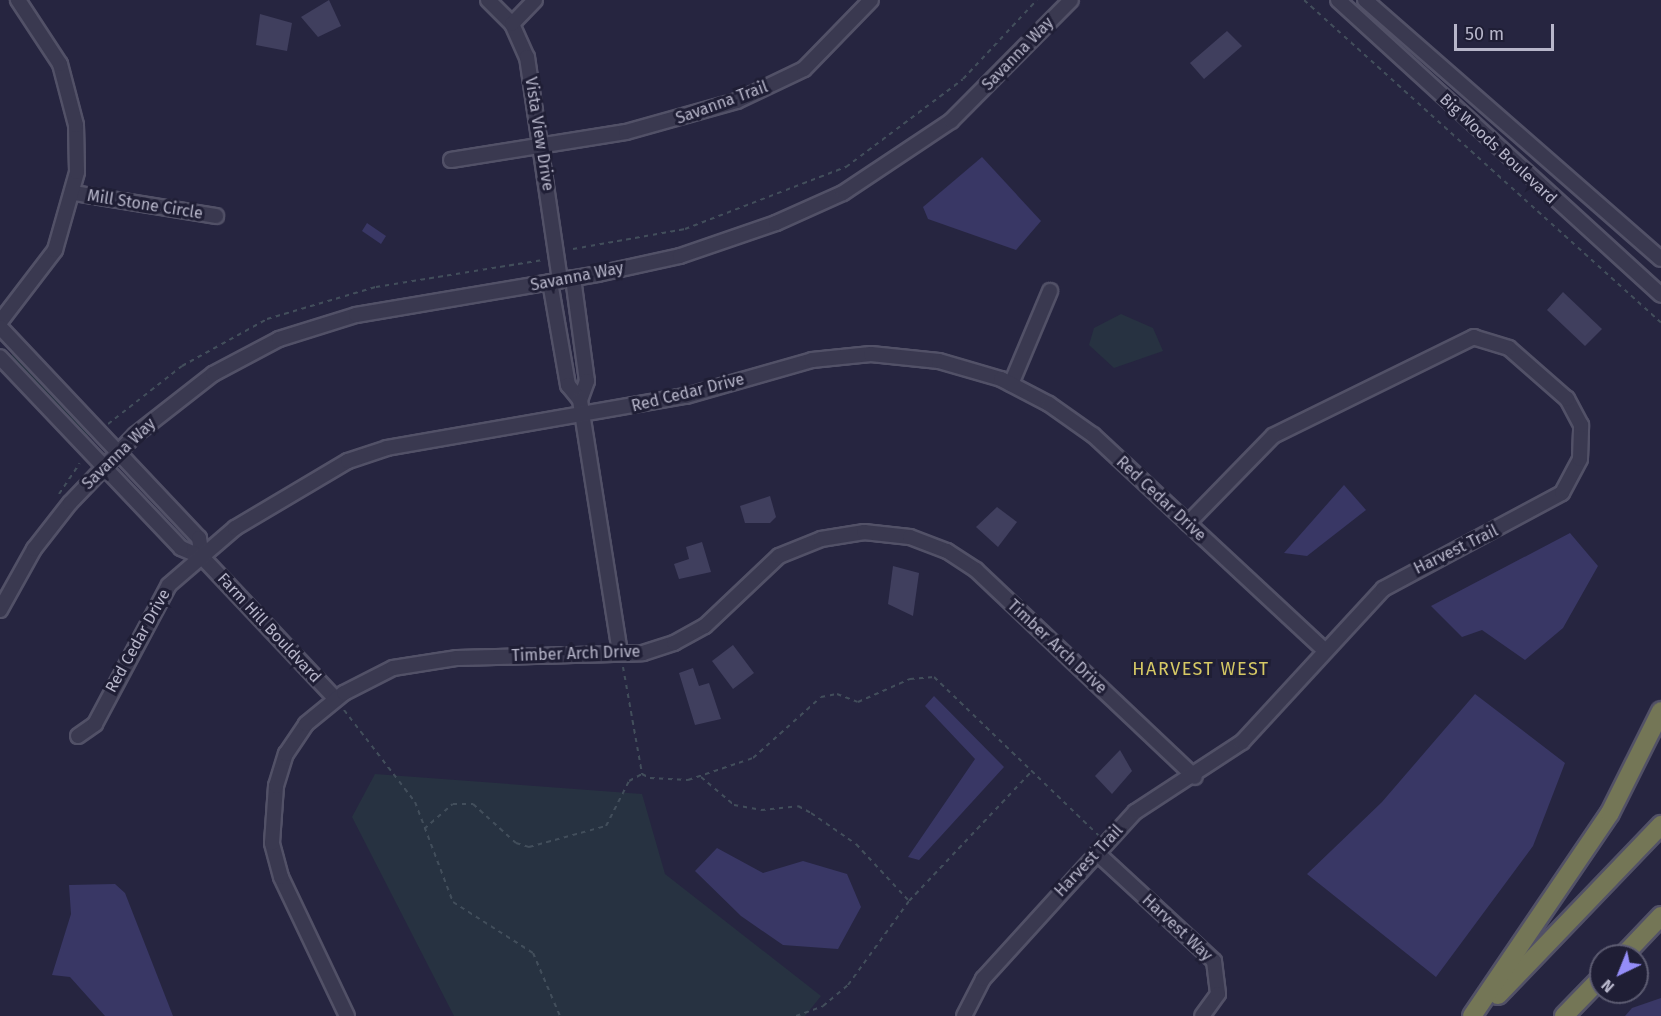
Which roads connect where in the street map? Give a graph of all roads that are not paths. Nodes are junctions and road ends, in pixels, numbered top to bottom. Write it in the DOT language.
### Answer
graph roads {
  1 [pos="18,0"];
  2 [pos="488,0"];
  3 [pos="535,0"];
  4 [pos="871,0"];
  5 [pos="1338,0"];
  6 [pos="1365,0"];
  7 [pos="1069,1"];
  8 [pos="512,24"];
  9 [pos="542,144"];
  10 [pos="451,160"];
  11 [pos="74,193"];
  12 [pos="216,216"];
  13 [pos="1661,259"];
  14 [pos="561,280"];
  15 [pos="1050,291"];
  16 [pos="1661,295"];
  17 [pos="0,322"];
  18 [pos="0,327"];
  19 [pos="0,357"];
  20 [pos="1011,384"];
  21 [pos="580,400"];
  22 [pos="582,417"];
  23 [pos="119,452"];
  24 [pos="107,466"];
  25 [pos="1188,523"];
  26 [pos="202,556"];
  27 [pos="0,610"];
  28 [pos="1324,650"];
  29 [pos="620,653"];
  30 [pos="336,699"];
  31 [pos="1661,711"];
  32 [pos="78,736"];
  33 [pos="1195,777"];
  34 [pos="1661,825"];
  35 [pos="1102,848"];
  36 [pos="1661,916"];
  37 [pos="1634,944"];
  38 [pos="1589,990"];
  39 [pos="347,1016"];
  40 [pos="964,1016"];
  41 [pos="1202,1016"];
  42 [pos="1472,1016"];
  43 [pos="1478,1016"];
  44 [pos="1564,1016"];
  1 -- 11 [label="street"];
  2 -- 8 [label="street, Vista View Drive"];
  3 -- 8 [label="street"];
  4 -- 9 [label="street, Savanna Trail"];
  5 -- 16 [label="street, Big Woods Boulevard"];
  6 -- 13 [label="street, Big Woods Boulevard"];
  7 -- 14 [label="street, Savanna Way"];
  8 -- 9 [label="street, Vista View Drive"];
  9 -- 10 [label="street, Savanna Trail"];
  9 -- 14 [label="street, Vista View Drive"];
  11 -- 12 [label="street, Mill Stone Circle"];
  11 -- 17 [label="street"];
  14 -- 21 [label="street, Vista View Drive"];
  14 -- 21 [label="street, Vista View Drive"];
  14 -- 23 [label="street, Savanna Way"];
  15 -- 20 [label="street"];
  18 -- 23 [label="street, Farm Hill Bouldvard"];
  19 -- 24 [label="street, Farm Hill Bouldvard"];
  20 -- 22 [label="street, Red Cedar Drive"];
  20 -- 25 [label="street, Red Cedar Drive"];
  21 -- 22 [label="street, Vista View Drive"];
  22 -- 26 [label="street, Red Cedar Drive"];
  22 -- 29 [label="street, Vista View Drive"];
  23 -- 24 [label="street, Savanna Way"];
  23 -- 26 [label="street, Farm Hill Bouldvard"];
  24 -- 26 [label="street, Farm Hill Bouldvard"];
  24 -- 27 [label="street, Savanna Way"];
  25 -- 28 [label="street, Red Cedar Drive"];
  25 -- 28 [label="street, Harvest Trail"];
  26 -- 30 [label="street, Farm Hill Bouldvard"];
  26 -- 32 [label="street, Red Cedar Drive"];
  28 -- 33 [label="street, Harvest Trail"];
  29 -- 30 [label="street, Timber Arch Drive"];
  29 -- 33 [label="street, Timber Arch Drive"];
  30 -- 39 [label="street, Timber Arch Drive"];
  31 -- 42 [label="highway"];
  33 -- 35 [label="street, Harvest Trail"];
  34 -- 43 [label="highway"];
  35 -- 40 [label="street, Harvest Trail"];
  35 -- 41 [label="street, Harvest Way"];
  36 -- 37 [label="highway"];
  38 -- 44 [label="highway"];
}
